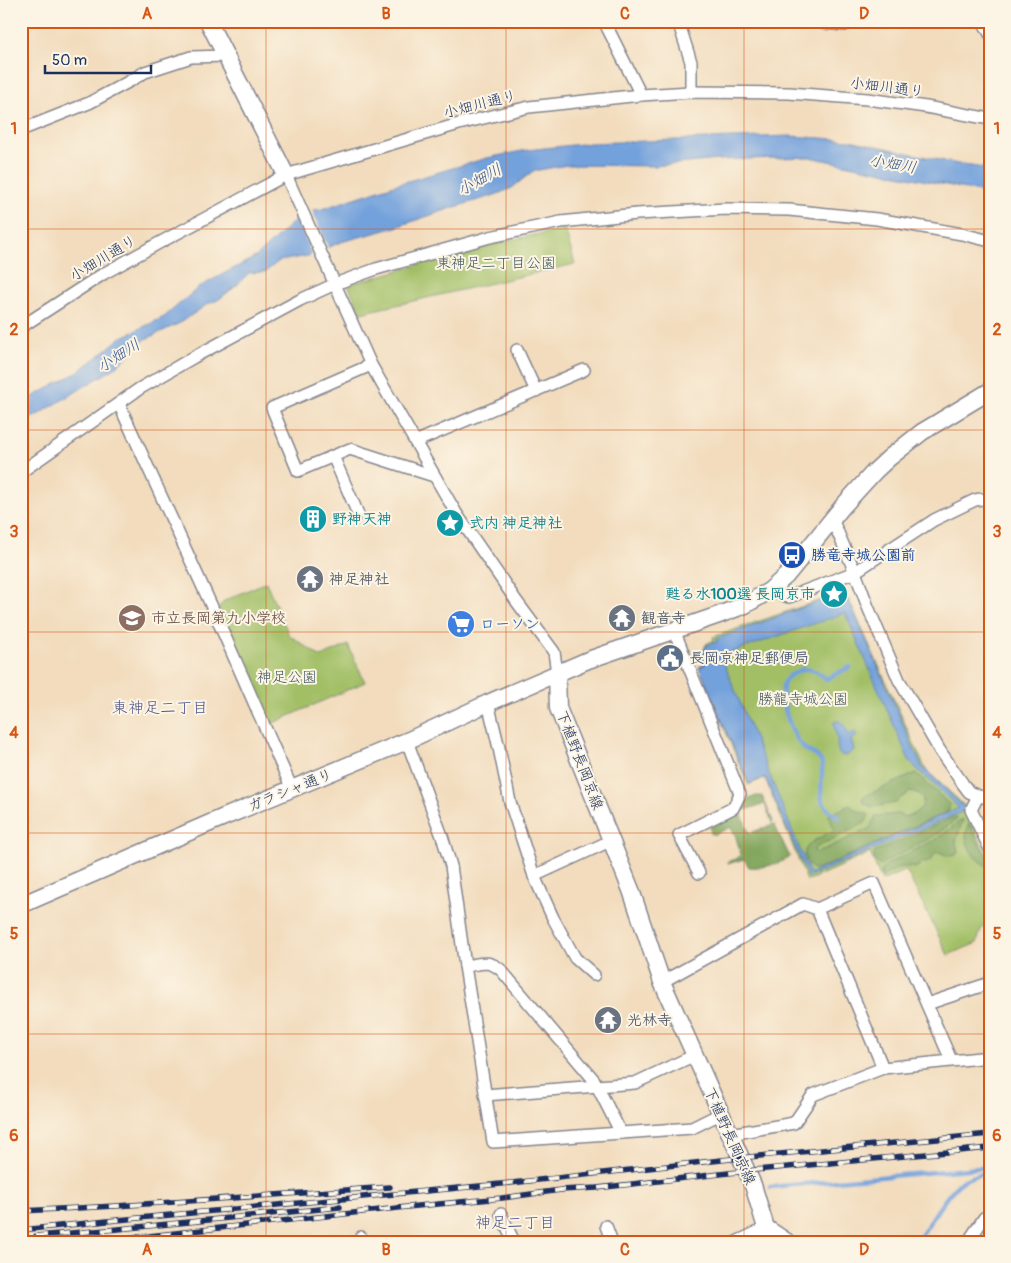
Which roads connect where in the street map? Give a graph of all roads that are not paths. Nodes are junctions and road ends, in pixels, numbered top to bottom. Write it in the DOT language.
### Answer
graph roads {
  1 [pos="208,21"];
  2 [pos="604,21"];
  3 [pos="678,21"];
  4 [pos="822,21"];
  5 [pos="851,21"];
  6 [pos="983,21"];
  7 [pos="990,34"];
  8 [pos="227,56"];
  9 [pos="691,92"];
  10 [pos="642,95"];
  11 [pos="990,119"];
  12 [pos="21,130"];
  13 [pos="286,175"];
  14 [pos="990,241"];
  15 [pos="334,281"];
  16 [pos="21,327"];
  17 [pos="518,350"];
  18 [pos="371,365"];
  19 [pos="584,370"];
  20 [pos="536,391"];
  21 [pos="990,391"];
  22 [pos="119,404"];
  23 [pos="415,442"];
  24 [pos="333,456"];
  25 [pos="21,472"];
  26 [pos="434,476"];
  27 [pos="990,501"];
  28 [pos="358,514"];
  29 [pos="832,520"];
  30 [pos="855,572"];
  31 [pos="769,591"];
  32 [pos="674,630"];
  33 [pos="557,673"];
  34 [pos="488,703"];
  35 [pos="407,741"];
  36 [pos="292,789"];
  37 [pos="984,797"];
  38 [pos="610,841"];
  39 [pos="990,849"];
  40 [pos="699,873"];
  41 [pos="534,876"];
  42 [pos="21,905"];
  43 [pos="818,909"];
  44 [pos="465,966"];
  45 [pos="594,975"];
  46 [pos="662,982"];
  47 [pos="990,983"];
  48 [pos="927,1004"];
  49 [pos="695,1055"];
  50 [pos="990,1057"];
  51 [pos="951,1060"];
  52 [pos="883,1068"];
  53 [pos="597,1086"];
  54 [pos="485,1095"];
  55 [pos="720,1114"];
  56 [pos="621,1133"];
  57 [pos="730,1134"];
  58 [pos="501,1214"];
  59 [pos="990,1216"];
  60 [pos="606,1226"];
  61 [pos="766,1228"];
  62 [pos="752,1239"];
  63 [pos="514,1242"];
  64 [pos="612,1242"];
  65 [pos="736,1242"];
  66 [pos="787,1242"];
  67 [pos="968,1242"];
  1 -- 8 [label="main road"];
  2 -- 10 [label="street"];
  3 -- 9 [label="street"];
  4 -- 5 [label="street"];
  6 -- 7 [label="street"];
  8 -- 12 [label="street"];
  8 -- 13 [label="main road"];
  9 -- 10 [label="street, 小畑川通り"];
  9 -- 11 [label="street, 小畑川通り"];
  10 -- 13 [label="street, 小畑川通り"];
  13 -- 15 [label="street"];
  13 -- 16 [label="street, 小畑川通り"];
  14 -- 15 [label="street"];
  15 -- 18 [label="street"];
  15 -- 22 [label="street"];
  17 -- 20 [label="street"];
  18 -- 23 [label="street"];
  18 -- 24 [label="street"];
  19 -- 20 [label="street"];
  20 -- 23 [label="street"];
  21 -- 29 [label="main road"];
  22 -- 25 [label="street"];
  22 -- 36 [label="street"];
  23 -- 26 [label="street"];
  24 -- 26 [label="street"];
  24 -- 28 [label="street"];
  26 -- 33 [label="street"];
  27 -- 30 [label="street"];
  29 -- 30 [label="street"];
  29 -- 31 [label="main road"];
  30 -- 31 [label="street"];
  30 -- 37 [label="street"];
  31 -- 32 [label="main road"];
  32 -- 33 [label="main road"];
  32 -- 40 [label="street"];
  33 -- 34 [label="main road, ガラシャ通り"];
  33 -- 38 [label="main road, 下植野長岡京線"];
  34 -- 35 [label="main road, ガラシャ通り"];
  34 -- 41 [label="street"];
  35 -- 36 [label="main road, ガラシャ通り"];
  35 -- 44 [label="street"];
  36 -- 42 [label="main road, ガラシャ通り"];
  37 -- 39 [label="street"];
  38 -- 41 [label="street"];
  38 -- 46 [label="main road, 下植野長岡京線"];
  41 -- 45 [label="street"];
  43 -- 46 [label="street"];
  43 -- 48 [label="street"];
  43 -- 52 [label="street"];
  44 -- 53 [label="street"];
  44 -- 54 [label="street"];
  46 -- 49 [label="main road, 下植野長岡京線"];
  47 -- 48 [label="street"];
  48 -- 51 [label="street"];
  49 -- 53 [label="street"];
  49 -- 55 [label="main road, 下植野長岡京線"];
  50 -- 51 [label="street"];
  51 -- 52 [label="street"];
  52 -- 57 [label="street"];
  53 -- 54 [label="street"];
  53 -- 56 [label="street"];
  54 -- 56 [label="street"];
  55 -- 56 [label="street"];
  55 -- 57 [label="main road, 下植野長岡京線"];
  57 -- 61 [label="main road, 下植野長岡京線"];
  58 -- 63 [label="street"];
  59 -- 67 [label="street"];
  60 -- 64 [label="street"];
  61 -- 62 [label="street"];
  61 -- 66 [label="main road"];
  62 -- 65 [label="street"];
}
